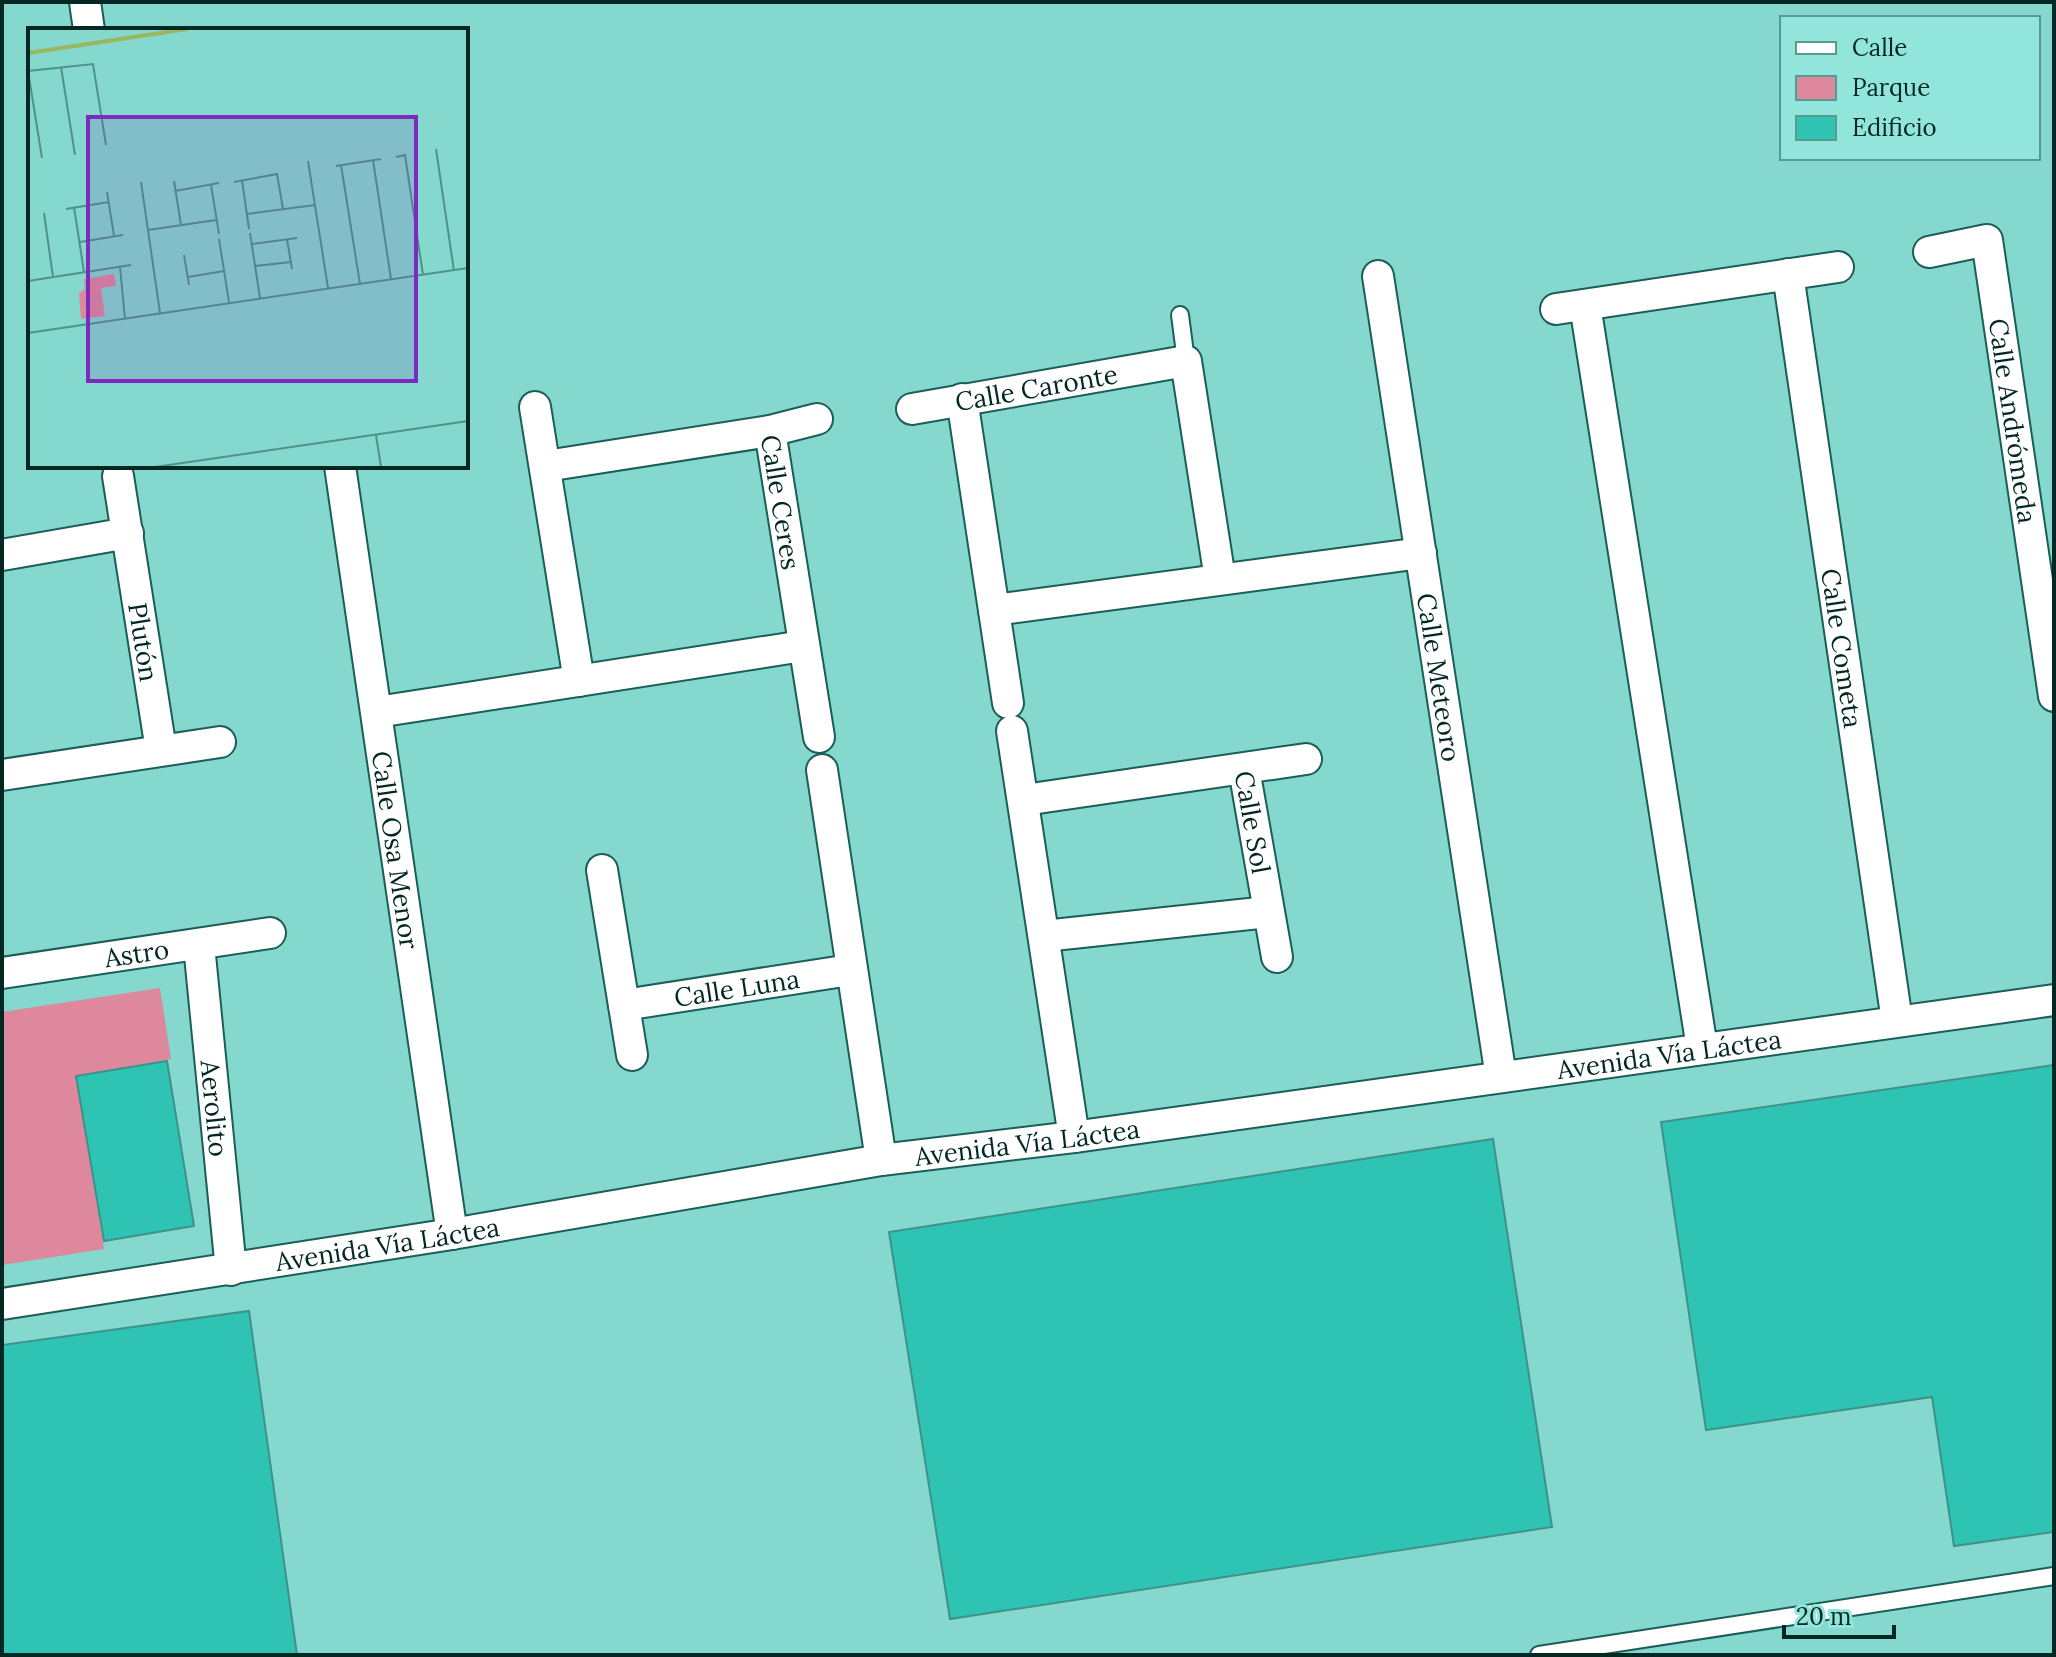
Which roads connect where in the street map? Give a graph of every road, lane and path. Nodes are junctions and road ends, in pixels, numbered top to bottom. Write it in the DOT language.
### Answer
graph roads {
  1 [pos="85,2"];
  2 [pos="89,28"];
  3 [pos="1929,252"];
  4 [pos="1838,267"];
  5 [pos="1788,274"];
  6 [pos="1378,276"];
  7 [pos="1180,315"];
  8 [pos="1186,361"];
  9 [pos="962,399"];
  10 [pos="535,407"];
  11 [pos="912,409"];
  12 [pos="817,419"];
  13 [pos="770,431"];
  14 [pos="546,466"];
  15 [pos="340,468"];
  16 [pos="118,476"];
  17 [pos="128,533"];
  18 [pos="1421,553"];
  19 [pos="2,555"];
  20 [pos="1220,579"];
  21 [pos="994,610"];
  22 [pos="803,646"];
  23 [pos="579,681"];
  24 [pos="2054,696"];
  25 [pos="377,712"];
  26 [pos="819,737"];
  27 [pos="220,742"];
  28 [pos="161,750"];
  29 [pos="1306,759"];
  30 [pos="1244,769"];
  31 [pos="822,770"];
  32 [pos="2,775"];
  33 [pos="1024,800"];
  34 [pos="602,870"];
  35 [pos="1268,912"];
  36 [pos="270,933"];
  37 [pos="1044,936"];
  38 [pos="199,945"];
  39 [pos="1277,957"];
  40 [pos="850,970"];
  41 [pos="2,973"];
  42 [pos="2054,1000"];
  43 [pos="624,1005"];
  44 [pos="1897,1021"];
  45 [pos="1702,1048"];
  46 [pos="632,1055"];
  47 [pos="1501,1077"];
  48 [pos="1074,1137"];
  49 [pos="881,1160"];
  50 [pos="452,1234"];
  51 [pos="231,1270"];
  52 [pos="2,1304"];
  53 [pos="2054,1576"];
  54 [pos="1539,1655"];
  1 -- 2 [label="street"];
  3 -- 24 [label="street, Calle Andrómeda"];
  4 -- 5 [label="street"];
  5 -- 44 [label="street, Calle Cometa"];
  5 -- 45 [label="street"];
  6 -- 18 [label="street, Calle Meteoro"];
  7 -- 8 [label="lane"];
  8 -- 9 [label="street, Calle Caronte"];
  8 -- 20 [label="street"];
  9 -- 11 [label="street"];
  9 -- 21 [label="street, Calle Caronte"];
  10 -- 14 [label="street"];
  12 -- 13 [label="street"];
  13 -- 14 [label="street, Calle Ceres"];
  13 -- 22 [label="street, Calle Ceres"];
  14 -- 23 [label="street"];
  15 -- 25 [label="street, Calle Osa Menor"];
  16 -- 17 [label="street, Plutón"];
  17 -- 19 [label="street"];
  17 -- 28 [label="street, Plutón"];
  18 -- 20 [label="street"];
  18 -- 47 [label="street, Calle Meteoro"];
  20 -- 21 [label="street"];
  21 -- 33 [label="street, Calle Caronte"];
  22 -- 23 [label="street"];
  22 -- 26 [label="street, Calle Ceres"];
  23 -- 25 [label="street"];
  25 -- 50 [label="street, Calle Osa Menor"];
  27 -- 28 [label="street"];
  28 -- 32 [label="street"];
  29 -- 30 [label="street"];
  30 -- 33 [label="street, Calle Sol"];
  30 -- 35 [label="street, Calle Sol"];
  31 -- 40 [label="street"];
  33 -- 37 [label="street"];
  34 -- 43 [label="street"];
  35 -- 37 [label="street, Calle Sol"];
  35 -- 39 [label="street"];
  36 -- 38 [label="street, Astro"];
  37 -- 48 [label="street"];
  38 -- 41 [label="street, Astro"];
  38 -- 51 [label="street, Aerolito"];
  40 -- 43 [label="street, Calle Luna"];
  40 -- 49 [label="street"];
  42 -- 44 [label="street, Avenida Vía Láctea"];
  43 -- 46 [label="street"];
  44 -- 45 [label="street, Avenida Vía Láctea"];
  45 -- 47 [label="street, Avenida Vía Láctea"];
  47 -- 48 [label="street, Avenida Vía Láctea"];
  48 -- 49 [label="street, Avenida Vía Láctea"];
  49 -- 50 [label="street, Avenida Vía Láctea"];
  50 -- 51 [label="street, Avenida Vía Láctea"];
  51 -- 52 [label="street, Avenida Vía Láctea"];
  53 -- 54 [label="lane"];
}
